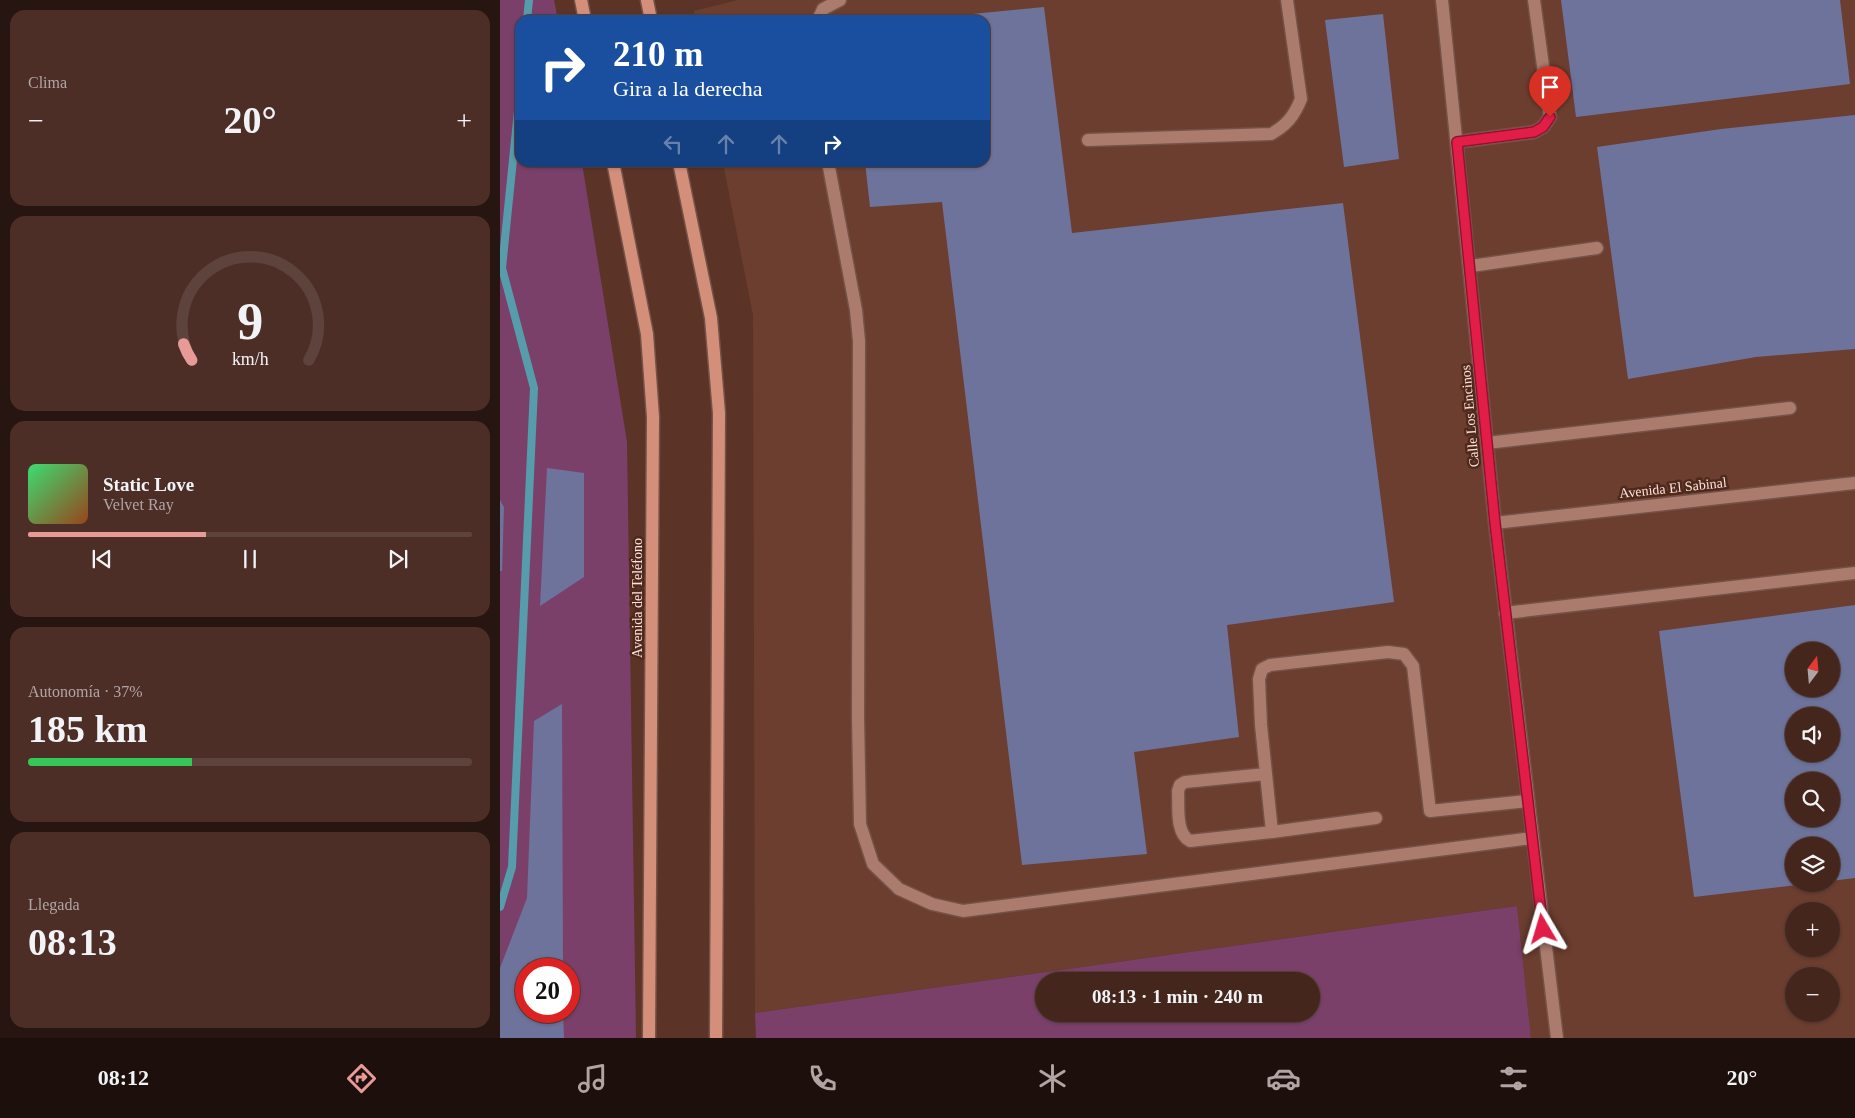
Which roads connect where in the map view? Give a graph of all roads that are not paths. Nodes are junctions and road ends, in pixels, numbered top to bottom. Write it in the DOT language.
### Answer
graph roads {
  1 [pos="582,0"];
  2 [pos="647,0"];
  3 [pos="840,0"];
  4 [pos="1287,0"];
  5 [pos="1442,0"];
  6 [pos="1534,0"];
  7 [pos="584,15"];
  8 [pos="650,15"];
  9 [pos="820,15"];
  10 [pos="1088,140"];
  11 [pos="1457,142"];
  12 [pos="614,167"];
  13 [pos="681,167"];
  14 [pos="829,167"];
  15 [pos="1597,248"];
  16 [pos="1470,266"];
  17 [pos="1790,408"];
  18 [pos="1487,443"];
  19 [pos="1855,483"];
  20 [pos="1495,523"];
  21 [pos="1855,572"];
  22 [pos="1505,613"];
  23 [pos="1266,774"];
  24 [pos="1528,801"];
  25 [pos="1376,818"];
  26 [pos="1272,832"];
  27 [pos="1532,838"];
  28 [pos="648,1038"];
  29 [pos="716,1038"];
  30 [pos="1557,1038"];
  1 -- 7 [label="main road"];
  2 -- 8 [label="main road"];
  3 -- 9 [label="lane"];
  4 -- 10 [label="lane"];
  5 -- 11 [label="lane, Calle Los Encinos"];
  6 -- 11 [label="lane"];
  11 -- 16 [label="lane, Calle Los Encinos"];
  12 -- 28 [label="main road, Avenida del Teléfono"];
  13 -- 29 [label="main road"];
  14 -- 27 [label="lane"];
  15 -- 16 [label="lane"];
  16 -- 18 [label="lane, Calle Los Encinos"];
  17 -- 18 [label="lane"];
  18 -- 20 [label="lane, Calle Los Encinos"];
  19 -- 20 [label="lane, Avenida El Sabinal"];
  20 -- 22 [label="lane, Calle Los Encinos"];
  21 -- 22 [label="lane"];
  22 -- 24 [label="lane, Calle Los Encinos"];
  23 -- 24 [label="lane"];
  23 -- 26 [label="lane"];
  23 -- 26 [label="lane"];
  24 -- 27 [label="lane, Calle Los Encinos"];
  25 -- 26 [label="lane"];
  27 -- 30 [label="lane, Calle Los Encinos"];
}
